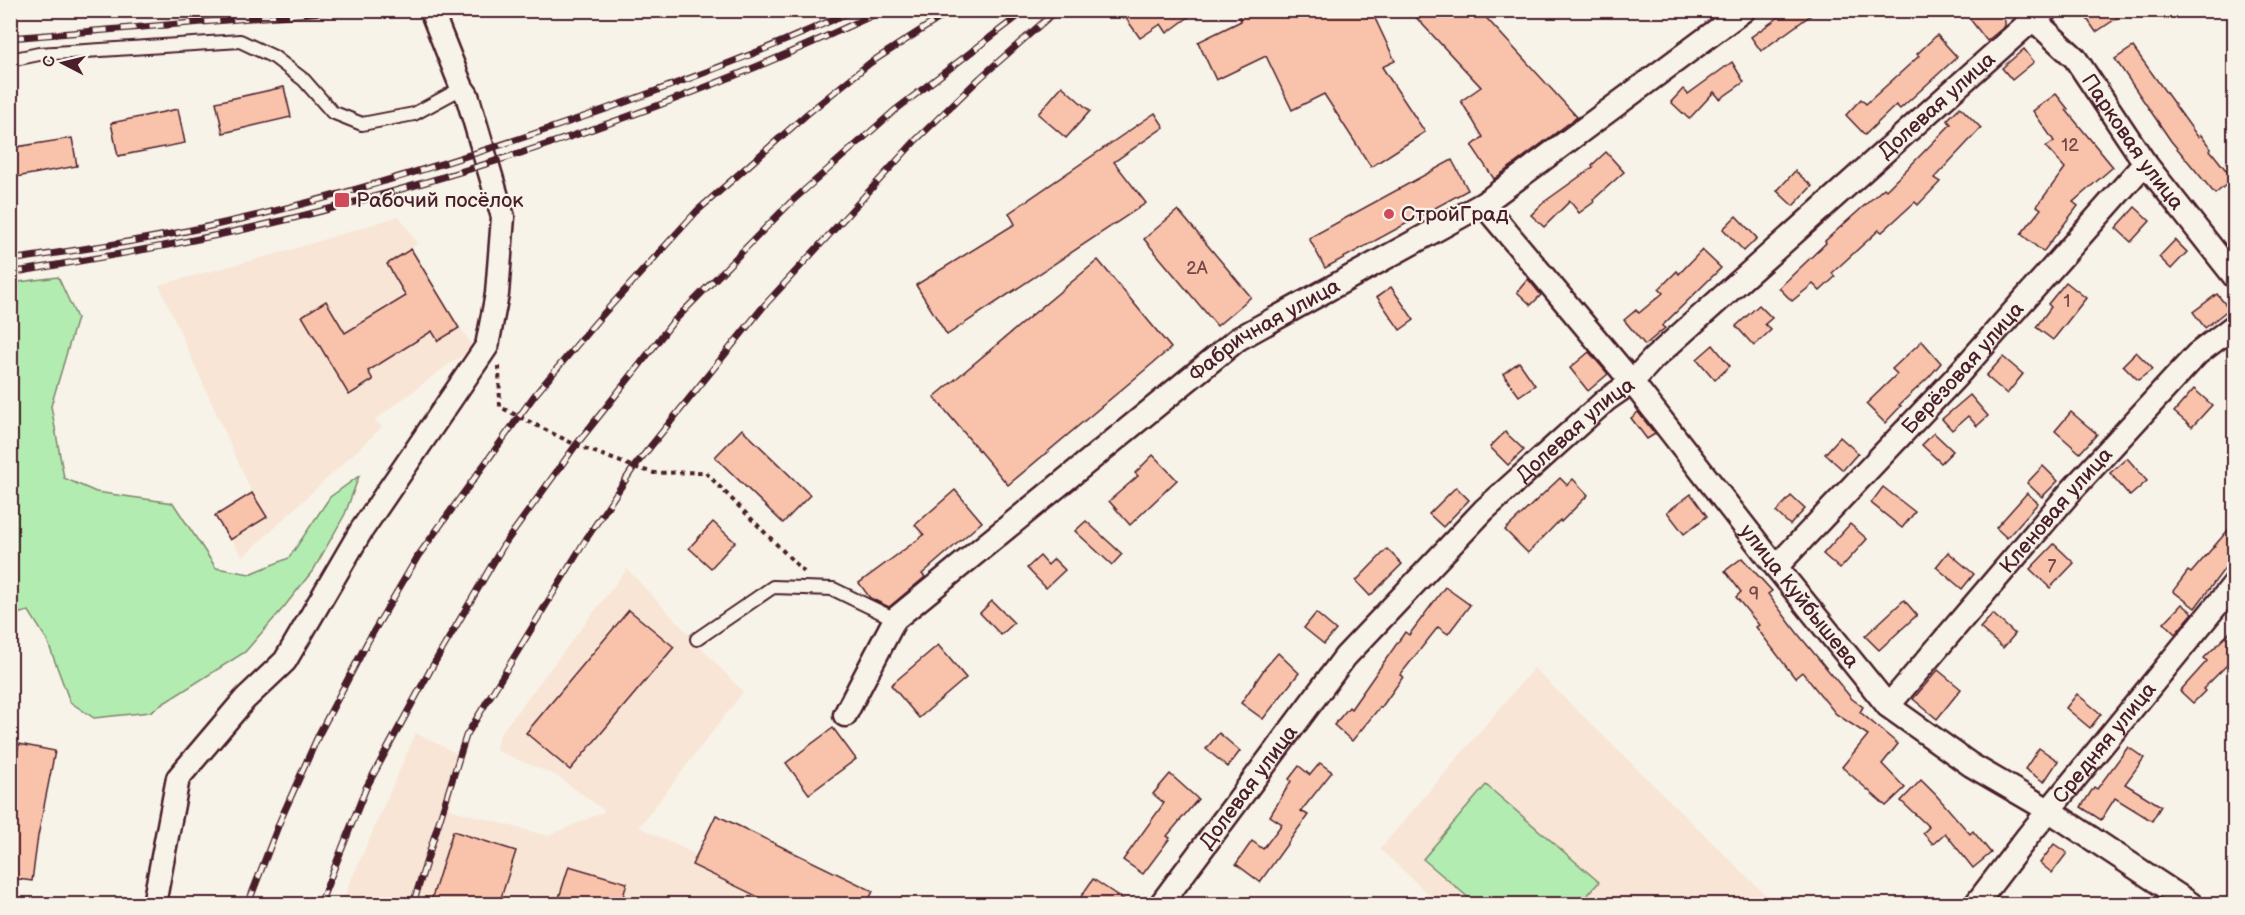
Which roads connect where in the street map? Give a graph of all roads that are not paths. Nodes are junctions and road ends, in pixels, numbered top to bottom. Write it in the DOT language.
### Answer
graph roads {
  1 [pos="431,10"];
  2 [pos="1744,10"];
  3 [pos="2035,13"];
  4 [pos="10,60"];
  5 [pos="462,88"];
  6 [pos="2145,163"];
  7 [pos="1483,204"];
  8 [pos="2235,276"];
  9 [pos="2235,326"];
  10 [pos="1632,382"];
  11 [pos="1776,567"];
  12 [pos="2235,584"];
  13 [pos="895,619"];
  14 [pos="698,639"];
  15 [pos="1888,706"];
  16 [pos="845,715"];
  17 [pos="2050,811"];
  18 [pos="154,904"];
  19 [pos="1161,904"];
  20 [pos="1976,904"];
  21 [pos="2191,904"];
  1 -- 5 [label="street"];
  2 -- 7 [label="street, Фабричная улица"];
  3 -- 6 [label="street, Парковая улица"];
  3 -- 10 [label="street, Долевая улица"];
  4 -- 5 [label="lane"];
  5 -- 18 [label="street"];
  6 -- 8 [label="street, Парковая улица"];
  6 -- 11 [label="street, Берёзовая улица"];
  7 -- 10 [label="street, улица Куйбышева"];
  7 -- 13 [label="street, Фабричная улица"];
  9 -- 15 [label="street, Кленовая улица"];
  10 -- 11 [label="street, улица Куйбышева"];
  10 -- 19 [label="street, Долевая улица"];
  11 -- 15 [label="street, улица Куйбышева"];
  12 -- 17 [label="street, Средняя улица"];
  13 -- 14 [label="lane"];
  13 -- 16 [label="street, Фабричная улица"];
  15 -- 17 [label="street, улица Куйбышева"];
  17 -- 20 [label="street, Средняя улица"];
  17 -- 21 [label="street, улица Куйбышева"];
}
